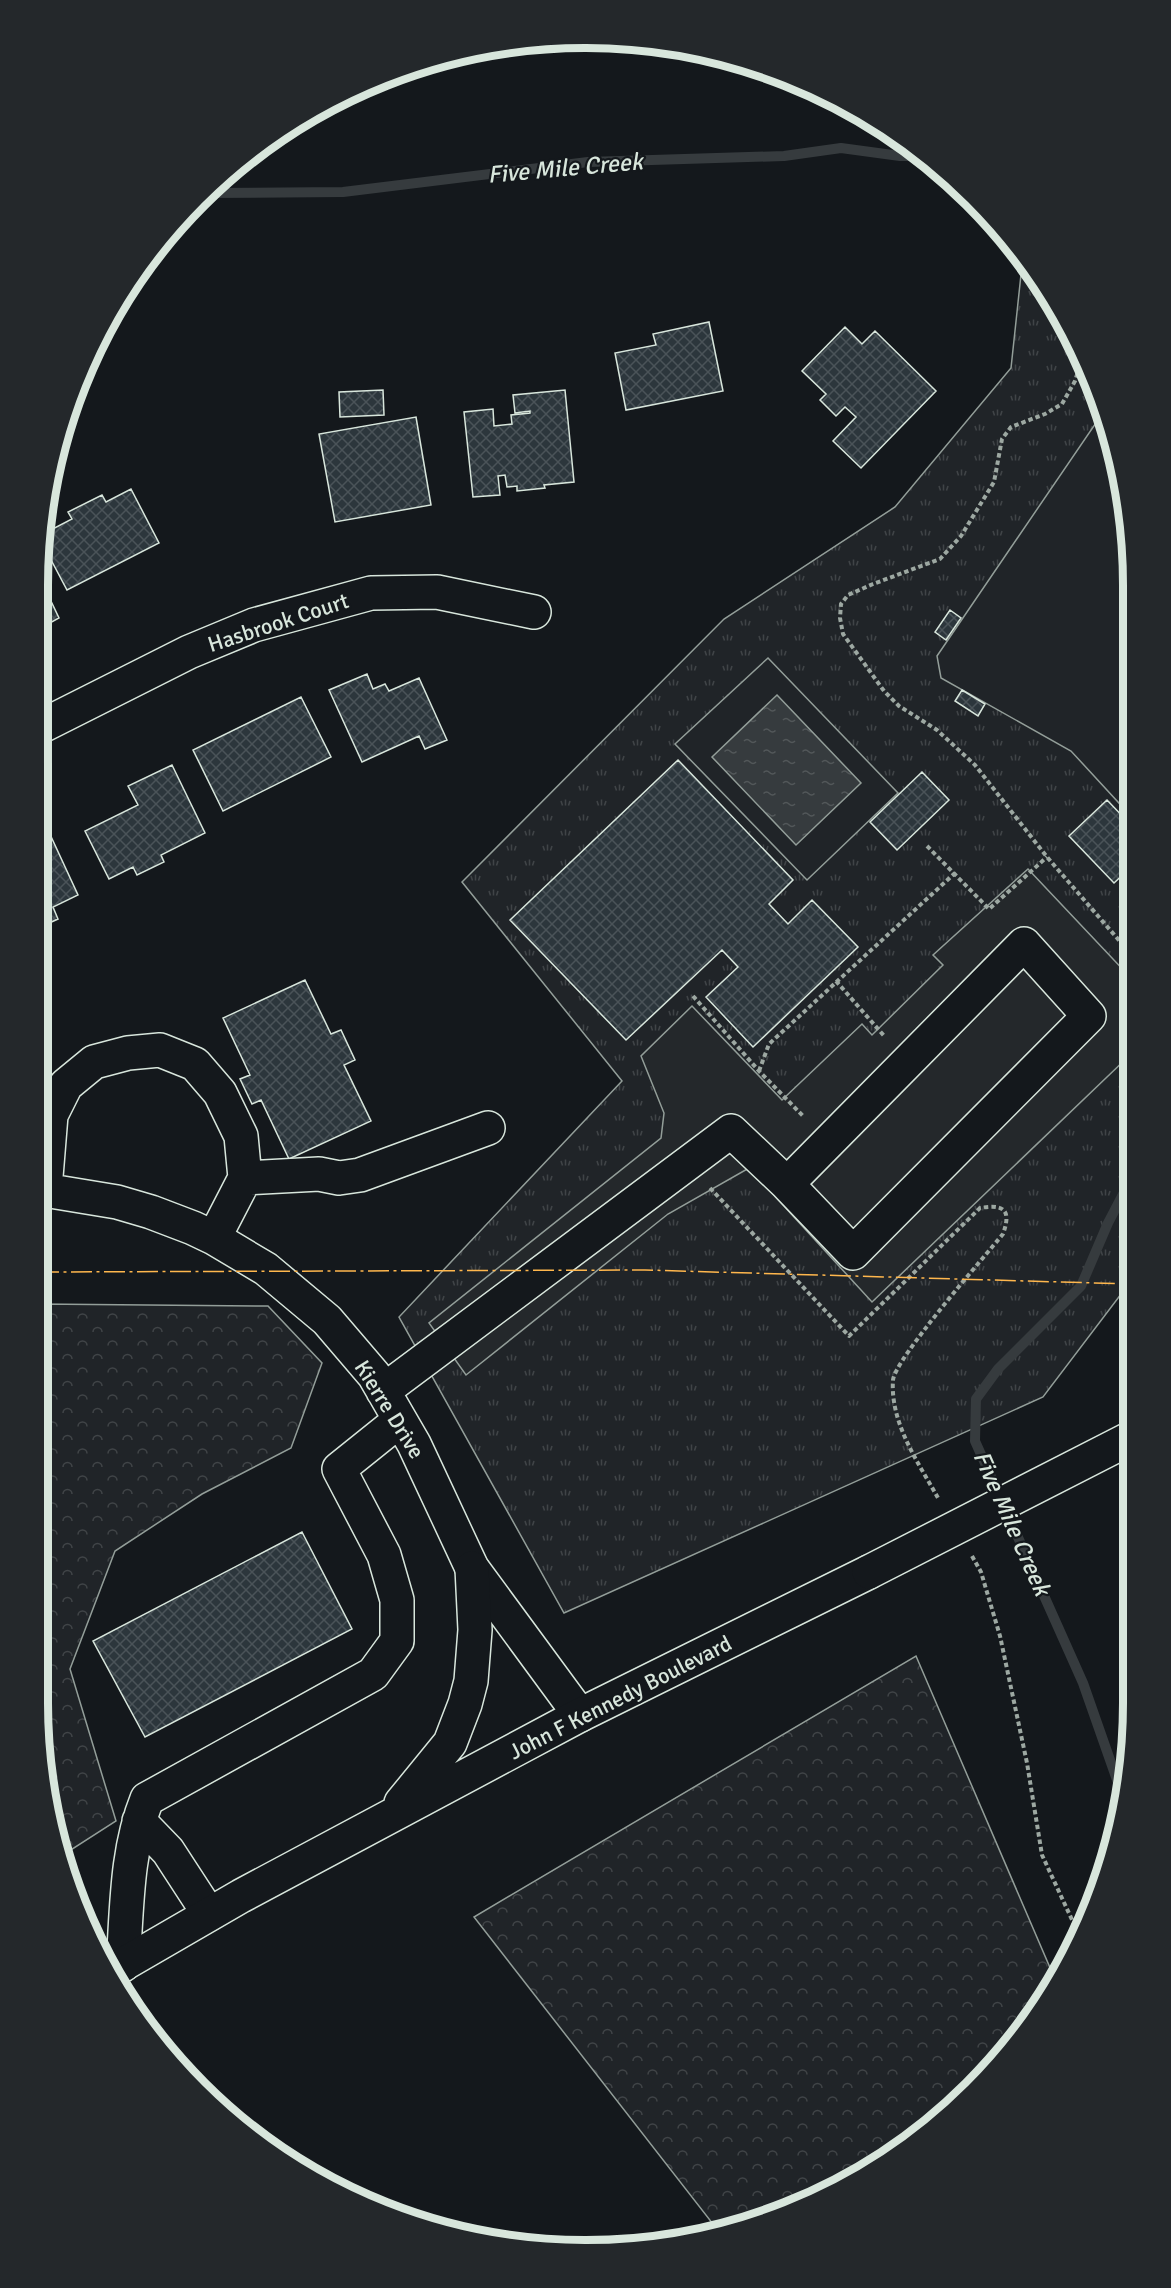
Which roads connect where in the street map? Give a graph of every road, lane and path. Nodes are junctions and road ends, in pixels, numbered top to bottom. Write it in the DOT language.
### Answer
graph roads {
  1 [pos="1078,372"];
  2 [pos="534,612"];
  3 [pos="48,723"];
  4 [pos="927,846"];
  5 [pos="1047,857"];
  6 [pos="955,873"];
  7 [pos="1123,945"];
  8 [pos="836,981"];
  9 [pos="693,996"];
  10 [pos="889,1041"];
  11 [pos="759,1071"];
  12 [pos="488,1128"];
  13 [pos="48,1137"];
  14 [pos="828,1142"];
  15 [pos="245,1178"];
  16 [pos="787,1184"];
  17 [pos="708,1186"];
  18 [pos="48,1190"];
  19 [pos="214,1238"];
  20 [pos="383,1391"];
  21 [pos="400,1420"];
  22 [pos="1123,1442"];
  23 [pos="941,1503"];
  24 [pos="970,1552"];
  25 [pos="472,1568"];
  26 [pos="580,1715"];
  27 [pos="389,1817"];
  28 [pos="139,1821"];
  29 [pos="209,1914"];
  30 [pos="1075,1925"];
  31 [pos="119,1967"];
  1 -- 5 [label="path"];
  2 -- 3 [label="main road, Hasbrook Court"];
  4 -- 6 [label="path"];
  5 -- 6 [label="path"];
  5 -- 7 [label="path"];
  6 -- 8 [label="path"];
  8 -- 10 [label="path"];
  8 -- 11 [label="path"];
  9 -- 11 [label="path"];
  11 -- 14 [label="path"];
  12 -- 15 [label="main road"];
  13 -- 15 [label="main road"];
  14 -- 16 [label="main road"];
  14 -- 16 [label="main road"];
  15 -- 19 [label="main road"];
  16 -- 20 [label="main road"];
  17 -- 23 [label="path"];
  18 -- 19 [label="main road, Kierre Drive"];
  19 -- 20 [label="main road, Kierre Drive"];
  20 -- 21 [label="main road, Kierre Drive"];
  21 -- 25 [label="main road, Kierre Drive"];
  21 -- 28 [label="main road"];
  22 -- 26 [label="main road, John F Kennedy Boulevard, bridge"];
  24 -- 30 [label="path"];
  25 -- 26 [label="main road, Kierre Drive"];
  25 -- 27 [label="main road"];
  26 -- 27 [label="main road, John F Kennedy Boulevard"];
  27 -- 29 [label="main road, John F Kennedy Boulevard"];
  28 -- 29 [label="main road"];
  28 -- 31 [label="main road"];
  29 -- 31 [label="main road, John F Kennedy Boulevard"];
}
